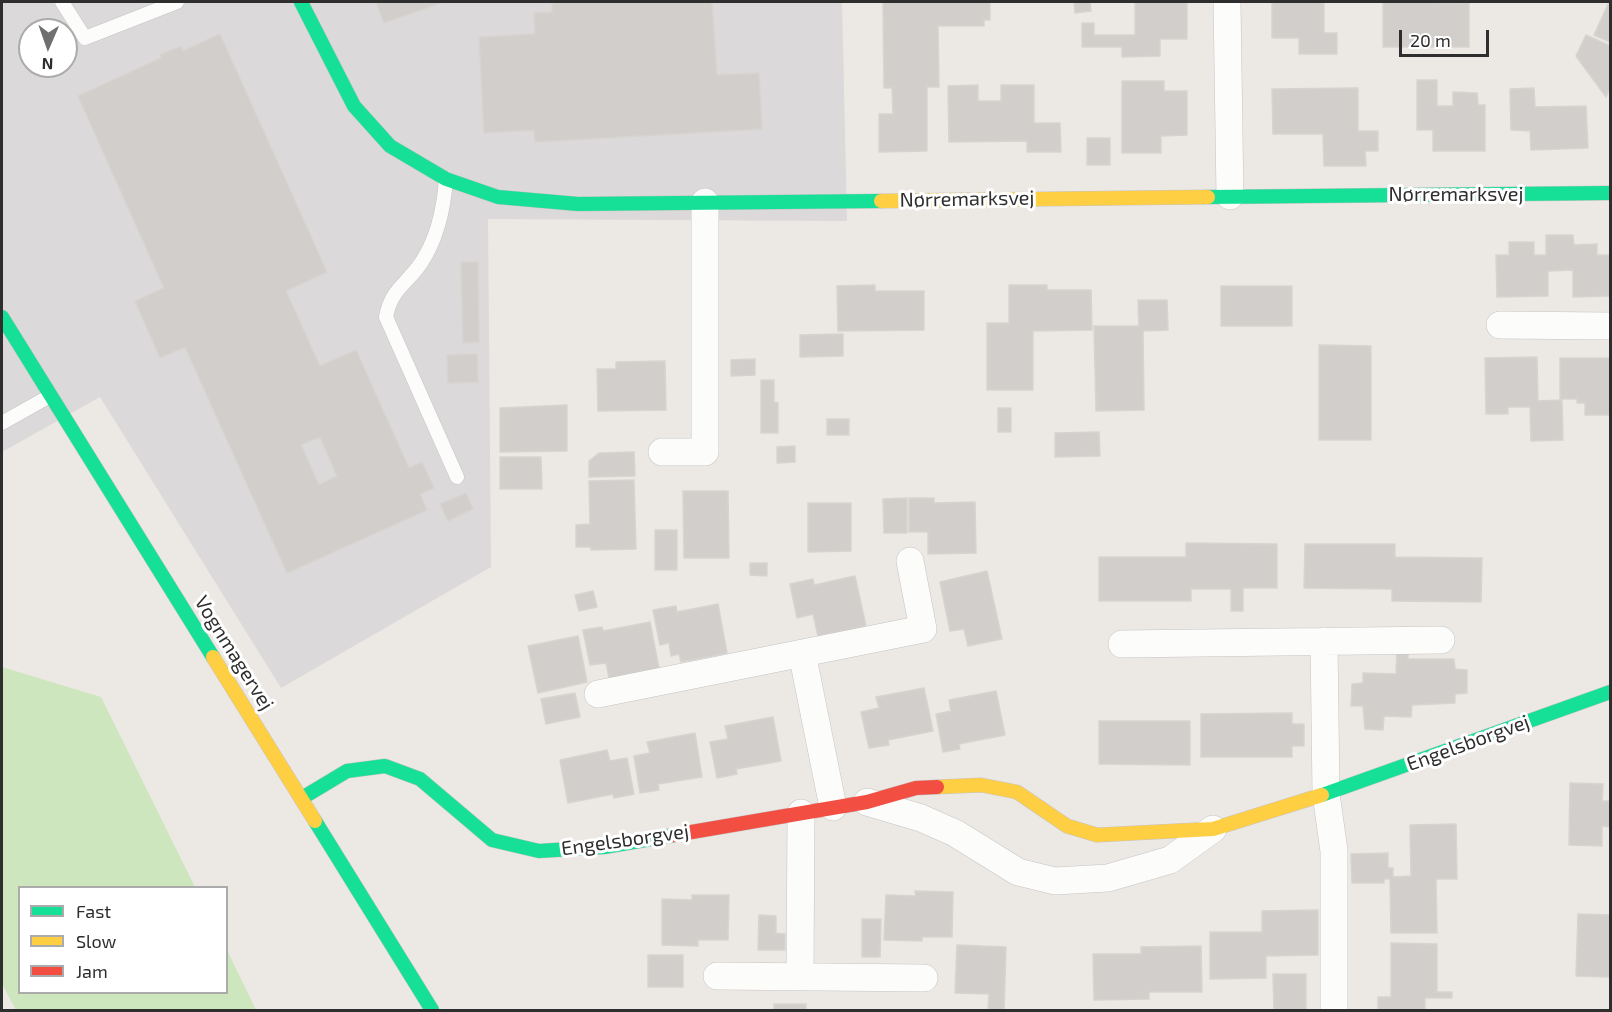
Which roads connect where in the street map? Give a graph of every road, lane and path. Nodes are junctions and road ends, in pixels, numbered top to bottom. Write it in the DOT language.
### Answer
graph roads {
  1 [pos="63,2"];
  2 [pos="177,2"];
  3 [pos="301,2"];
  4 [pos="1227,2"];
  5 [pos="446,179"];
  6 [pos="1611,193"];
  7 [pos="1230,196"];
  8 [pos="705,202"];
  9 [pos="2,317"];
  10 [pos="1500,325"];
  11 [pos="1611,326"];
  12 [pos="50,396"];
  13 [pos="2,423"];
  14 [pos="662,452"];
  15 [pos="457,477"];
  16 [pos="910,561"];
  17 [pos="1441,640"];
  18 [pos="1323,641"];
  19 [pos="1122,644"];
  20 [pos="802,653"];
  21 [pos="1611,692"];
  22 [pos="598,694"];
  23 [pos="1326,794"];
  24 [pos="302,798"];
  25 [pos="867,802"];
  26 [pos="833,807"];
  27 [pos="801,813"];
  28 [pos="1213,829"];
  29 [pos="717,976"];
  30 [pos="800,977"];
  31 [pos="924,978"];
  32 [pos="432,1011"];
  33 [pos="1334,1011"];
  1 -- 2 [label="lane"];
  3 -- 5 [label="street, Nørremarksvej"];
  4 -- 7 [label="street"];
  5 -- 8 [label="street, Nørremarksvej"];
  5 -- 15 [label="lane"];
  6 -- 7 [label="street, Nørremarksvej"];
  7 -- 8 [label="street, Nørremarksvej"];
  8 -- 14 [label="street"];
  9 -- 12 [label="street, Vognmagervej"];
  10 -- 11 [label="street"];
  12 -- 13 [label="lane"];
  12 -- 24 [label="street, Vognmagervej"];
  16 -- 20 [label="street"];
  17 -- 18 [label="street"];
  18 -- 19 [label="street"];
  18 -- 23 [label="street"];
  20 -- 22 [label="street"];
  20 -- 26 [label="street"];
  21 -- 23 [label="street, Engelsborgvej"];
  23 -- 28 [label="street, Engelsborgvej"];
  23 -- 33 [label="street"];
  24 -- 27 [label="street, Engelsborgvej"];
  24 -- 32 [label="street, Vognmagervej"];
  25 -- 26 [label="street, Engelsborgvej"];
  25 -- 28 [label="street, Engelsborgvej"];
  25 -- 28 [label="street, Engelsborgvej"];
  26 -- 27 [label="street, Engelsborgvej"];
  27 -- 30 [label="street"];
  29 -- 30 [label="street"];
  30 -- 31 [label="street"];
}
